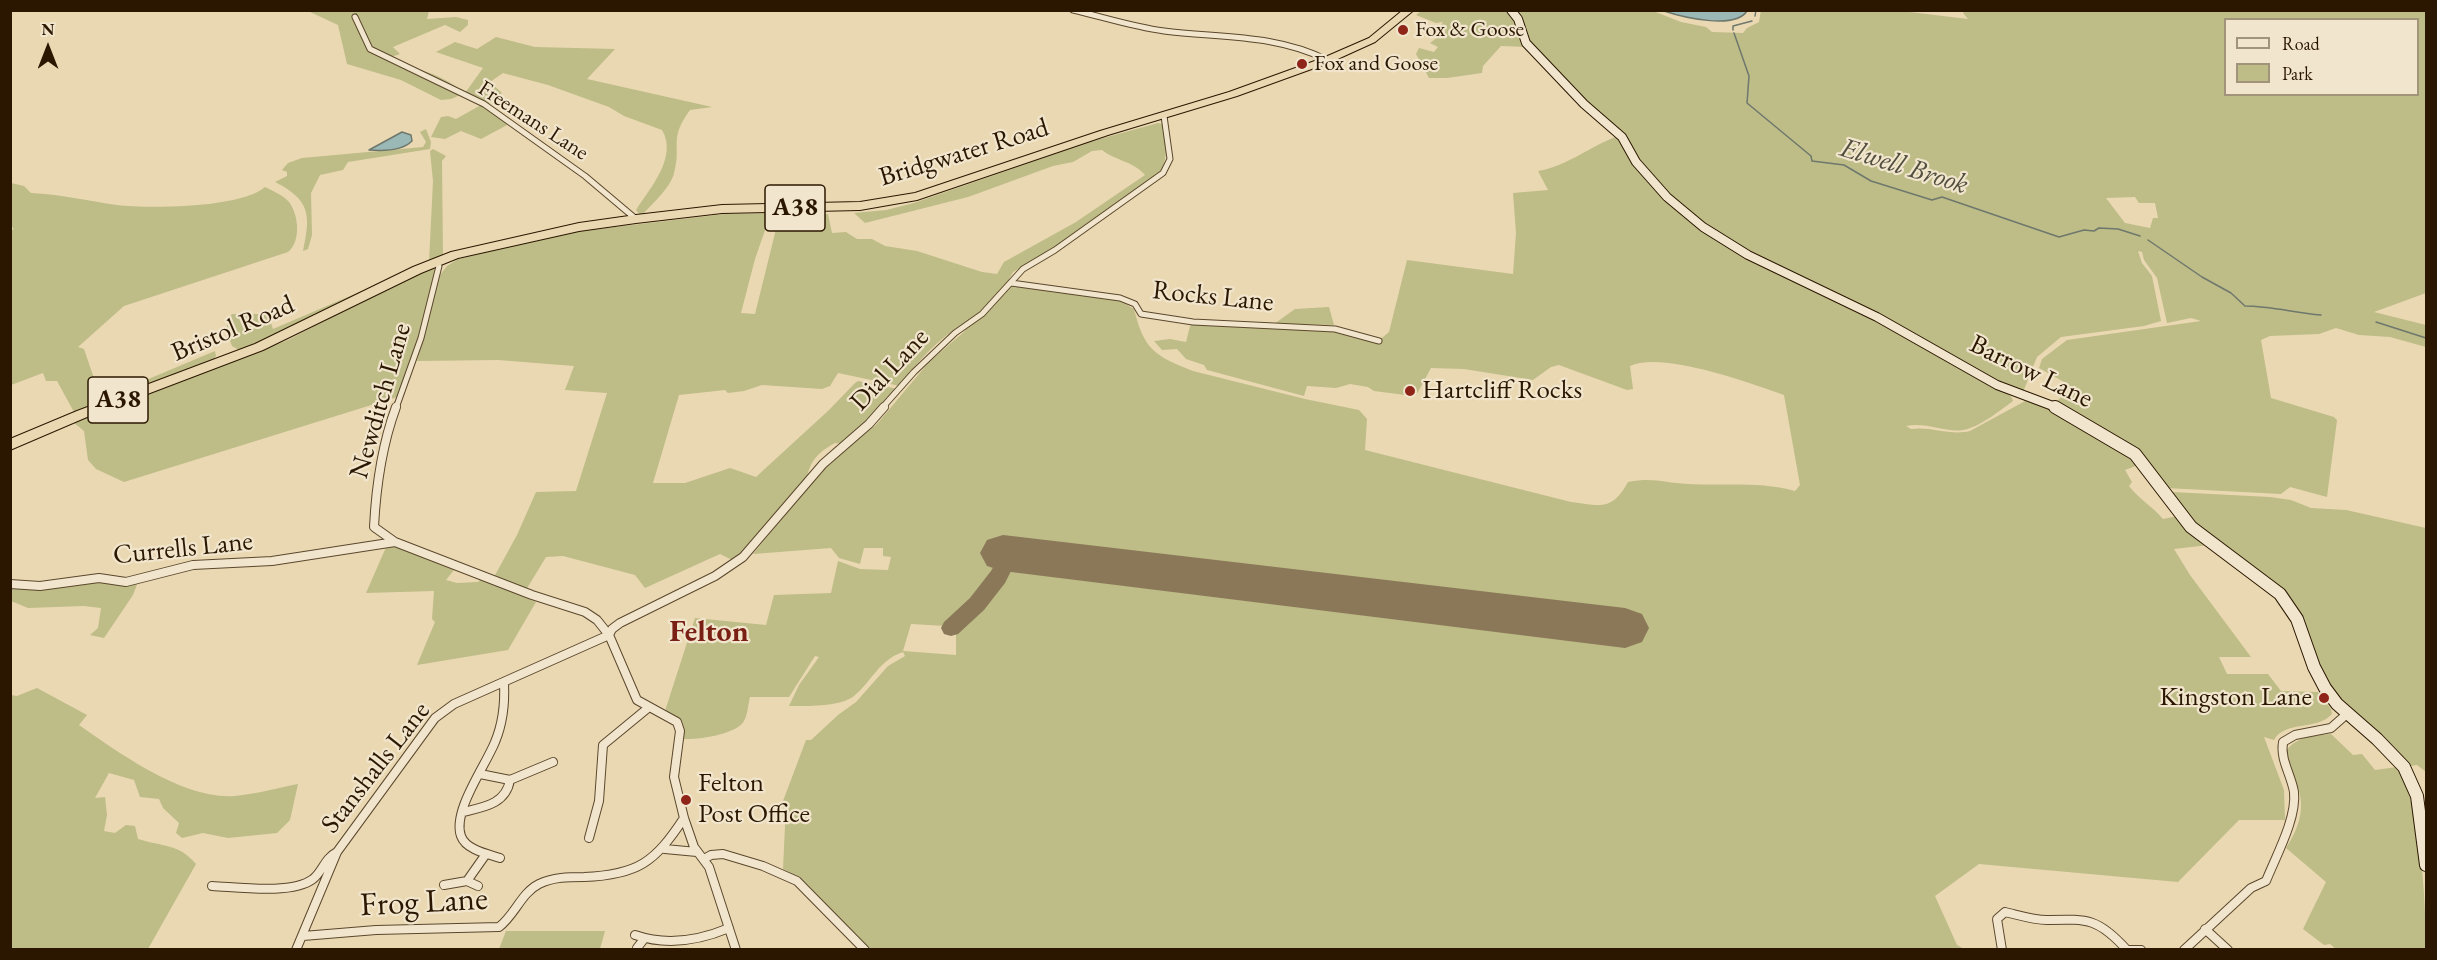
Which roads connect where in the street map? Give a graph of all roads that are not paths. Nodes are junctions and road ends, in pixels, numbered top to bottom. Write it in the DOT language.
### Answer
graph roads {
  1 [pos="1073,10"];
  2 [pos="1410,10"];
  3 [pos="1511,10"];
  4 [pos="355,17"];
  5 [pos="1327,60"];
  6 [pos="1164,116"];
  7 [pos="636,219"];
  8 [pos="437,262"];
  9 [pos="1011,283"];
  10 [pos="1379,341"];
  11 [pos="10,445"];
  12 [pos="395,542"];
  13 [pos="10,584"];
  14 [pos="609,635"];
  15 [pos="504,683"];
  16 [pos="648,708"];
  17 [pos="2348,713"];
  18 [pos="553,762"];
  19 [pos="480,774"];
  20 [pos="510,780"];
  21 [pos="464,812"];
  22 [pos="684,818"];
  23 [pos="589,838"];
  24 [pos="664,849"];
  25 [pos="337,852"];
  26 [pos="697,852"];
  27 [pos="486,854"];
  28 [pos="500,858"];
  29 [pos="704,859"];
  30 [pos="2427,865"];
  31 [pos="467,881"];
  32 [pos="444,885"];
  33 [pos="212,886"];
  34 [pos="478,886"];
  35 [pos="729,928"];
  36 [pos="2205,929"];
  37 [pos="303,936"];
  38 [pos="637,948"];
  39 [pos="296,950"];
  40 [pos="736,950"];
  41 [pos="866,950"];
  42 [pos="2002,950"];
  43 [pos="2128,950"];
  44 [pos="2141,950"];
  45 [pos="2184,950"];
  46 [pos="2228,950"];
  1 -- 5 [label="street"];
  2 -- 5 [label="highway, Bridgwater Road / A38"];
  3 -- 17 [label="main road, Barrow Lane"];
  4 -- 7 [label="street, Freemans Lane"];
  5 -- 6 [label="highway, Bridgwater Road / A38"];
  6 -- 7 [label="highway, Bridgwater Road / A38"];
  6 -- 9 [label="street, Dial Lane"];
  7 -- 8 [label="highway, Bridgwater Road / A38"];
  8 -- 11 [label="highway, Bristol Road / A38"];
  8 -- 12 [label="street, Newditch Lane"];
  9 -- 10 [label="street, Rocks Lane"];
  9 -- 14 [label="street, Dial Lane"];
  12 -- 13 [label="street, Currells Lane"];
  12 -- 14 [label="street"];
  14 -- 15 [label="street, Stanshalls Lane"];
  14 -- 16 [label="street"];
  15 -- 19 [label="street"];
  15 -- 25 [label="street, Stanshalls Lane"];
  16 -- 22 [label="street"];
  16 -- 23 [label="street"];
  17 -- 30 [label="main road, Barrow Lane"];
  17 -- 36 [label="street"];
  18 -- 20 [label="street"];
  19 -- 20 [label="street"];
  19 -- 21 [label="street"];
  20 -- 21 [label="street"];
  21 -- 27 [label="street"];
  22 -- 24 [label="street, Frog Lane"];
  22 -- 26 [label="street"];
  24 -- 26 [label="street"];
  24 -- 37 [label="street, Frog Lane"];
  25 -- 33 [label="street"];
  25 -- 37 [label="street, Stanshalls Lane"];
  26 -- 29 [label="street"];
  27 -- 28 [label="street"];
  27 -- 31 [label="street"];
  29 -- 35 [label="street"];
  29 -- 41 [label="street"];
  31 -- 32 [label="street"];
  31 -- 34 [label="street"];
  35 -- 38 [label="street"];
  35 -- 40 [label="street"];
  36 -- 45 [label="street"];
  36 -- 46 [label="street"];
  37 -- 39 [label="street, Stanshalls Lane"];
  42 -- 43 [label="street"];
  43 -- 44 [label="street"];
}
